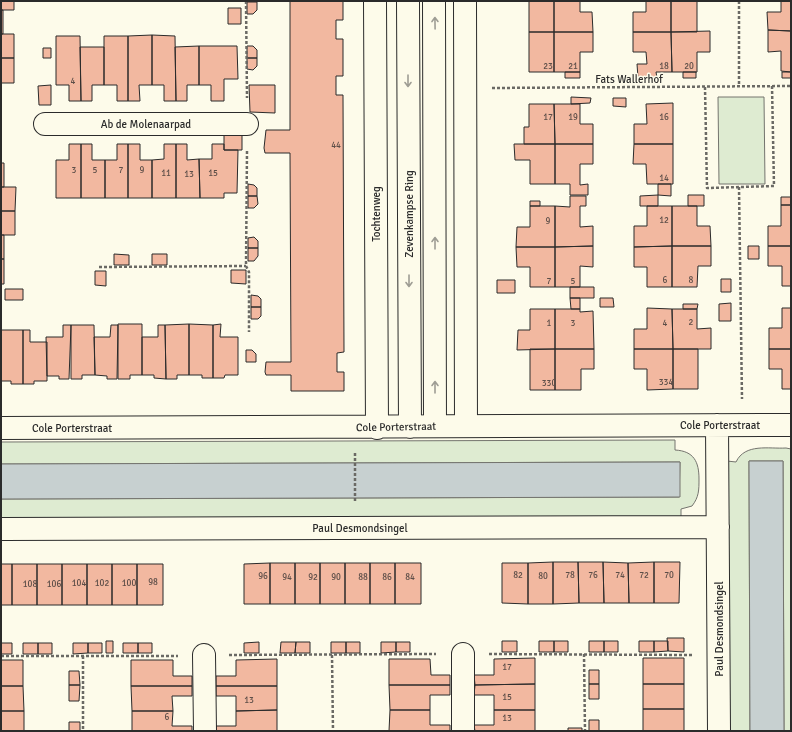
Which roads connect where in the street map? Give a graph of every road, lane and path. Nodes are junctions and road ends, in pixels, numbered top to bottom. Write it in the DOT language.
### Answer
graph roads {
  1 [pos="246,1"];
  2 [pos="375,1"];
  3 [pos="408,1"];
  4 [pos="434,1"];
  5 [pos="466,1"];
  6 [pos="739,1"];
  7 [pos="739,86"];
  8 [pos="772,86"];
  9 [pos="791,86"];
  10 [pos="705,87"];
  11 [pos="466,88"];
  12 [pos="44,124"];
  13 [pos="247,124"];
  14 [pos="739,187"];
  15 [pos="246,266"];
  16 [pos="99,267"];
  17 [pos="249,332"];
  18 [pos="717,425"];
  19 [pos="742,425"];
  20 [pos="791,425"];
  21 [pos="435,426"];
  22 [pos="466,426"];
  23 [pos="410,427"];
  24 [pos="1,428"];
  25 [pos="377,428"];
  26 [pos="355,450"];
  27 [pos="355,503"];
  28 [pos="718,527"];
  29 [pos="1,528"];
  30 [pos="463,654"];
  31 [pos="584,654"];
  32 [pos="332,655"];
  33 [pos="719,655"];
  34 [pos="1,656"];
  35 [pos="83,656"];
  36 [pos="204,656"];
  37 [pos="83,731"];
  38 [pos="205,731"];
  39 [pos="333,731"];
  40 [pos="463,731"];
  41 [pos="585,731"];
  42 [pos="719,731"];
  1 -- 13 [label="path"];
  2 -- 25 [label="street, Tochtenweg"];
  3 -- 23 [label="street, Zevenkampse Ring, one-way"];
  21 -- 4 [label="street, one-way"];
  5 -- 11 [label="street"];
  6 -- 7 [label="path"];
  7 -- 8 [label="path, Fats Wallerhof"];
  7 -- 10 [label="path, Fats Wallerhof"];
  8 -- 9 [label="path, Fats Wallerhof"];
  8 -- 14 [label="path"];
  10 -- 11 [label="path, Fats Wallerhof"];
  10 -- 14 [label="path"];
  11 -- 22 [label="street"];
  12 -- 13 [label="street, Ab de Molenaarpad"];
  13 -- 15 [label="path"];
  14 -- 19 [label="path"];
  15 -- 16 [label="path"];
  15 -- 17 [label="path"];
  18 -- 19 [label="street, Cole Porterstraat"];
  18 -- 22 [label="street, Cole Porterstraat"];
  18 -- 28 [label="street, Paul Desmondsingel"];
  19 -- 20 [label="street, Cole Porterstraat"];
  21 -- 22 [label="street, Cole Porterstraat"];
  21 -- 23 [label="street, Cole Porterstraat"];
  23 -- 25 [label="street, Cole Porterstraat"];
  24 -- 25 [label="street, Cole Porterstraat"];
  26 -- 27 [label="path"];
  28 -- 29 [label="street, Paul Desmondsingel"];
  28 -- 33 [label="street, Paul Desmondsingel"];
  30 -- 31 [label="path"];
  30 -- 32 [label="path"];
  30 -- 40 [label="street"];
  31 -- 33 [label="path"];
  31 -- 41 [label="path"];
  32 -- 36 [label="path"];
  32 -- 39 [label="path"];
  33 -- 42 [label="street, Paul Desmondsingel"];
  34 -- 35 [label="path"];
  35 -- 36 [label="path"];
  35 -- 37 [label="path"];
  36 -- 38 [label="street"];
}
